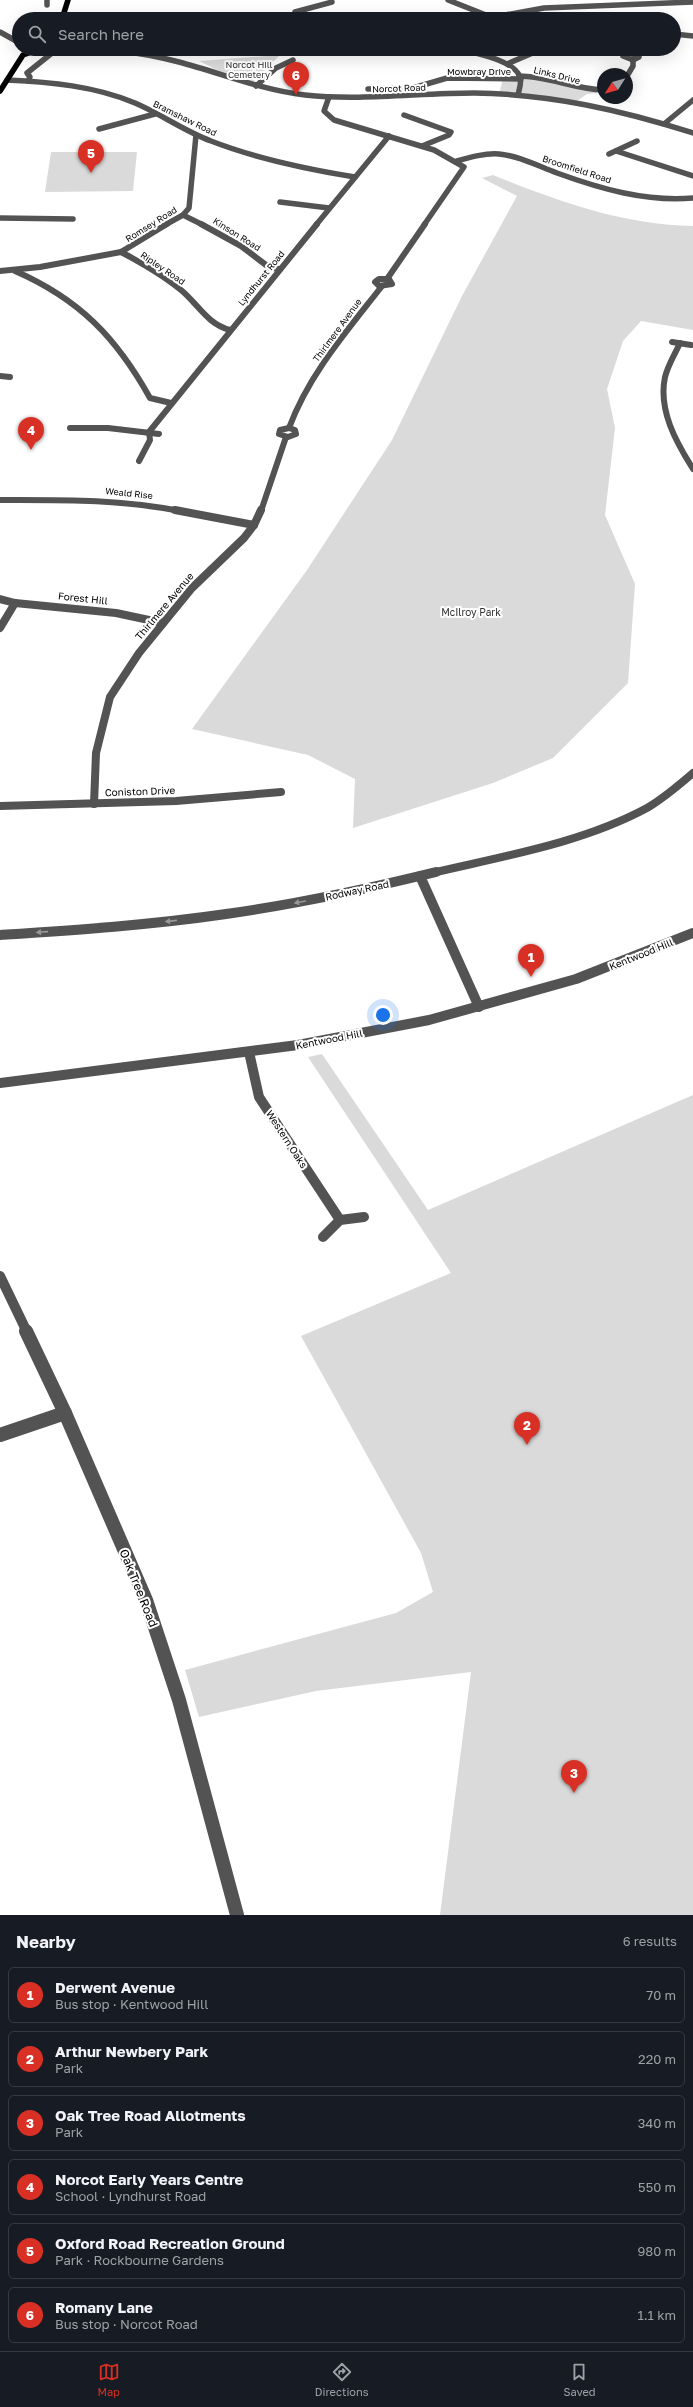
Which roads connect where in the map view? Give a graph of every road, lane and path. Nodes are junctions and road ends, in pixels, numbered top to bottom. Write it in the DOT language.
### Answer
graph roads {
  1 [pos="68,0"];
  2 [pos="317,0"];
  3 [pos="448,0"];
  4 [pos="566,0"];
  5 [pos="332,2"];
  6 [pos="692,3"];
  7 [pos="317,6"];
  8 [pos="574,6"];
  9 [pos="64,12"];
  10 [pos="295,12"];
  11 [pos="478,12"];
  12 [pos="515,12"];
  13 [pos="0,32"];
  14 [pos="12,32"];
  15 [pos="681,36"];
  16 [pos="693,37"];
  17 [pos="12,39"];
  18 [pos="22,56"];
  19 [pos="48,56"];
  20 [pos="157,56"];
  21 [pos="483,56"];
  22 [pos="523,56"];
  23 [pos="279,60"];
  24 [pos="293,60"];
  25 [pos="633,60"];
  26 [pos="287,62"];
  27 [pos="504,63"];
  28 [pos="632,68"];
  29 [pos="520,77"];
  30 [pos="0,78"];
  31 [pos="8,79"];
  32 [pos="28,80"];
  33 [pos="256,86"];
  34 [pos="368,89"];
  35 [pos="597,90"];
  36 [pos="0,91"];
  37 [pos="518,95"];
  38 [pos="329,96"];
  39 [pos="693,100"];
  40 [pos="155,114"];
  41 [pos="404,115"];
  42 [pos="664,124"];
  43 [pos="99,129"];
  44 [pos="693,133"];
  45 [pos="196,135"];
  46 [pos="389,136"];
  47 [pos="637,141"];
  48 [pos="422,146"];
  49 [pos="616,151"];
  50 [pos="609,154"];
  51 [pos="457,161"];
  52 [pos="693,176"];
  53 [pos="355,177"];
  54 [pos="693,198"];
  55 [pos="280,202"];
  56 [pos="329,208"];
  57 [pos="183,215"];
  58 [pos="0,218"];
  59 [pos="72,219"];
  60 [pos="121,252"];
  61 [pos="280,269"];
  62 [pos="0,270"];
  63 [pos="13,270"];
  64 [pos="230,330"];
  65 [pos="691,345"];
  66 [pos="0,376"];
  67 [pos="10,377"];
  68 [pos="171,403"];
  69 [pos="70,428"];
  70 [pos="149,432"];
  71 [pos="159,434"];
  72 [pos="139,461"];
  73 [pos="693,469"];
  74 [pos="0,500"];
  75 [pos="254,525"];
  76 [pos="0,600"];
  77 [pos="15,603"];
  78 [pos="163,623"];
  79 [pos="0,628"];
  80 [pos="693,773"];
  81 [pos="281,792"];
  82 [pos="94,804"];
  83 [pos="0,806"];
  84 [pos="420,876"];
  85 [pos="693,933"];
  86 [pos="0,935"];
  87 [pos="479,1007"];
  88 [pos="249,1052"];
  89 [pos="0,1083"];
  90 [pos="364,1217"];
  91 [pos="340,1220"];
  92 [pos="323,1237"];
  93 [pos="0,1276"];
  94 [pos="65,1413"];
  95 [pos="0,1435"];
  96 [pos="237,1915"];
  1 -- 9 [label="main road"];
  2 -- 7 [label="street"];
  3 -- 11 [label="street"];
  4 -- 8 [label="street"];
  5 -- 7 [label="street"];
  6 -- 8 [label="street"];
  7 -- 10 [label="street"];
  8 -- 12 [label="street"];
  13 -- 14 [label="street"];
  13 -- 17 [label="street"];
  15 -- 16 [label="street"];
  18 -- 31 [label="main road"];
  19 -- 32 [label="street"];
  20 -- 33 [label="street, Norcot Road"];
  21 -- 27 [label="street"];
  22 -- 27 [label="street"];
  23 -- 26 [label="street"];
  24 -- 26 [label="street"];
  25 -- 28 [label="street"];
  26 -- 33 [label="street"];
  27 -- 29 [label="street, Links Drive"];
  29 -- 34 [label="street, Mowbray Drive"];
  29 -- 35 [label="street, Links Drive"];
  29 -- 37 [label="street, Links Drive"];
  30 -- 31 [label="street, Bramshaw Road"];
  31 -- 32 [label="street, Bramshaw Road"];
  31 -- 36 [label="main road"];
  32 -- 40 [label="street, Bramshaw Road"];
  33 -- 38 [label="street, Norcot Road"];
  37 -- 38 [label="street, Norcot Road"];
  37 -- 42 [label="street, Norcot Road"];
  38 -- 46 [label="street"];
  39 -- 42 [label="street"];
  40 -- 43 [label="street"];
  40 -- 45 [label="street, Bramshaw Road"];
  41 -- 48 [label="street"];
  42 -- 44 [label="street, Norcot Road"];
  45 -- 53 [label="street, Bramshaw Road"];
  45 -- 57 [label="street, Romsey Road"];
  46 -- 48 [label="street"];
  46 -- 53 [label="street, Lyndhurst Road"];
  47 -- 49 [label="street"];
  48 -- 51 [label="street"];
  49 -- 50 [label="street"];
  49 -- 52 [label="street"];
  51 -- 54 [label="street, Broomfield Road"];
  51 -- 75 [label="street, Thirlmere Avenue"];
  53 -- 56 [label="street, Lyndhurst Road"];
  55 -- 56 [label="street"];
  56 -- 61 [label="street, Lyndhurst Road"];
  57 -- 60 [label="street, Romsey Road"];
  57 -- 61 [label="street, Kinson Road"];
  58 -- 59 [label="street"];
  60 -- 63 [label="street, Romsey Road"];
  60 -- 64 [label="street, Ripley Road"];
  61 -- 64 [label="street, Lyndhurst Road"];
  62 -- 63 [label="street, Romsey Road"];
  63 -- 68 [label="street"];
  64 -- 68 [label="street, Lyndhurst Road"];
  65 -- 73 [label="street"];
  66 -- 67 [label="street"];
  68 -- 70 [label="street, Lyndhurst Road"];
  69 -- 70 [label="street"];
  70 -- 71 [label="street"];
  70 -- 72 [label="street, Lyndhurst Road"];
  74 -- 75 [label="street, Weald Rise"];
  75 -- 78 [label="street, Thirlmere Avenue"];
  76 -- 77 [label="street, Forest Hill"];
  77 -- 78 [label="street, Forest Hill"];
  77 -- 79 [label="street"];
  78 -- 82 [label="street, Thirlmere Avenue"];
  80 -- 84 [label="street, Rodway Road"];
  81 -- 82 [label="street, Coniston Drive"];
  82 -- 83 [label="street, Coniston Drive"];
  84 -- 86 [label="street, Rodway Road, one-way"];
  84 -- 87 [label="street"];
  85 -- 87 [label="street, Kentwood Hill"];
  87 -- 88 [label="street, Kentwood Hill"];
  88 -- 89 [label="street, Kentwood Hill"];
  88 -- 91 [label="street, Western Oaks"];
  90 -- 91 [label="street"];
  91 -- 92 [label="street"];
  93 -- 94 [label="street, Oak Tree Road"];
  94 -- 95 [label="street"];
  94 -- 96 [label="street, Oak Tree Road"];
}
